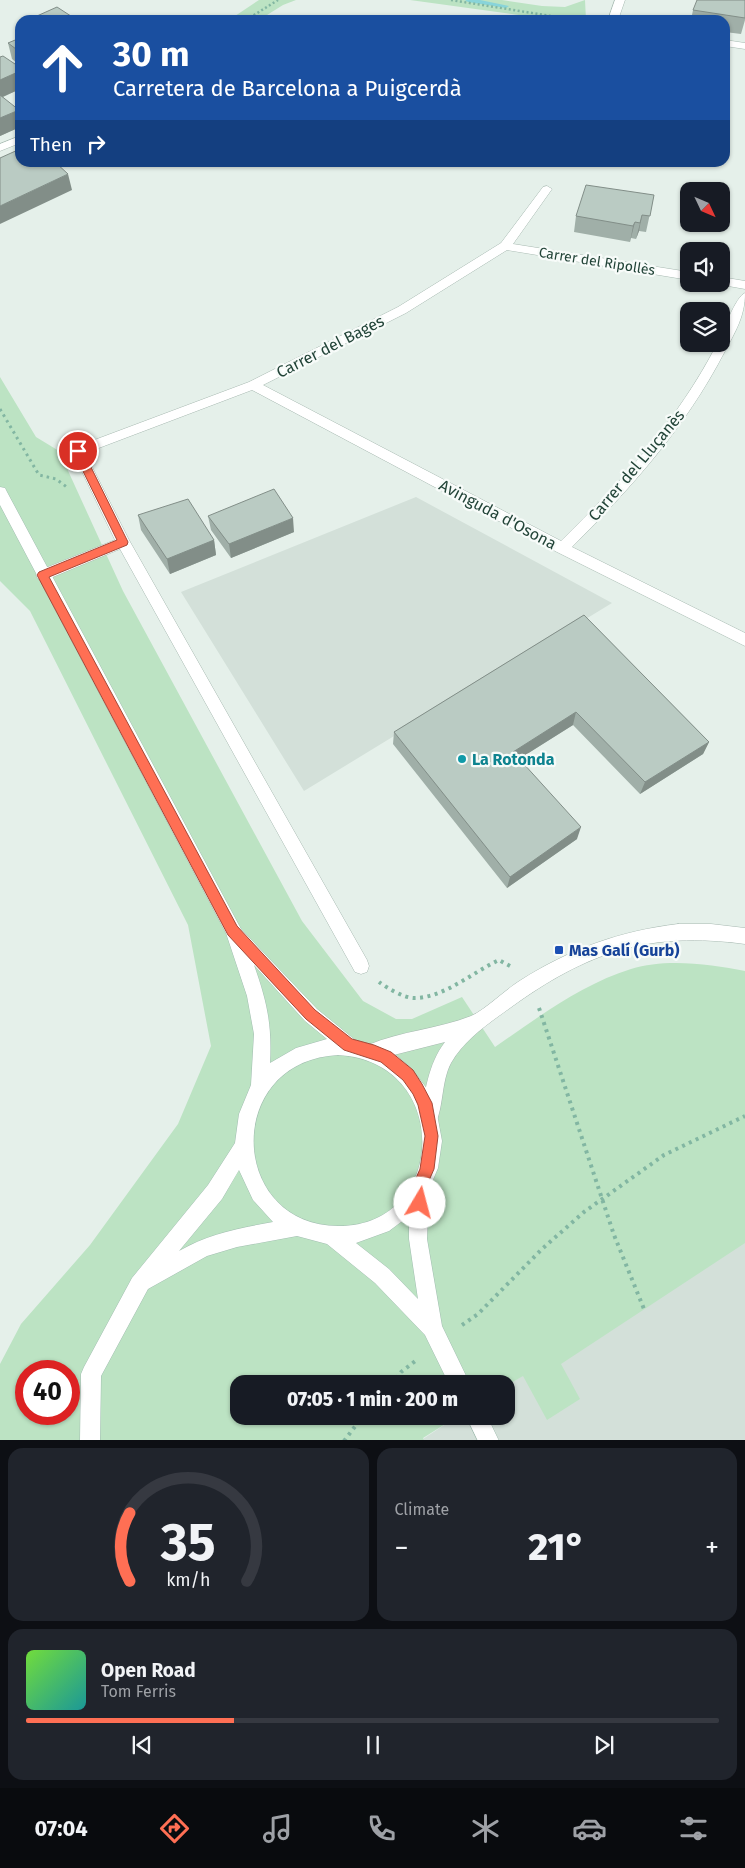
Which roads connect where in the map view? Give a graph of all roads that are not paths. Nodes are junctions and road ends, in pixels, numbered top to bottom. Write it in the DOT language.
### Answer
graph roads {
  1 [pos="620,0"];
  2 [pos="615,15"];
  3 [pos="730,44"];
  4 [pos="745,46"];
  5 [pos="15,141"];
  6 [pos="0,148"];
  7 [pos="547,189"];
  8 [pos="505,246"];
  9 [pos="680,275"];
  10 [pos="730,282"];
  11 [pos="745,285"];
  12 [pos="745,298"];
  13 [pos="253,385"];
  14 [pos="0,492"];
  15 [pos="123,542"];
  16 [pos="562,548"];
  17 [pos="43,575"];
  18 [pos="745,640"];
  19 [pos="233,930"];
  20 [pos="745,936"];
  21 [pos="362,966"];
  22 [pos="478,1021"];
  23 [pos="349,1045"];
  24 [pos="374,1051"];
  25 [pos="260,1091"];
  26 [pos="429,1119"];
  27 [pos="245,1143"];
  28 [pos="420,1185"];
  29 [pos="296,1227"];
  30 [pos="333,1237"];
  31 [pos="139,1284"];
  32 [pos="432,1328"];
  33 [pos="456,1375"];
  34 [pos="481,1425"];
  35 [pos="90,1440"];
  36 [pos="489,1440"];
  1 -- 2 [label="street"];
  3 -- 4 [label="street"];
  5 -- 6 [label="street"];
  7 -- 8 [label="street, Carrer del Bages"];
  8 -- 9 [label="street, Carrer del Ripollès"];
  8 -- 13 [label="street, Carrer del Bages"];
  10 -- 11 [label="street"];
  12 -- 16 [label="street, Carrer del Lluçanès"];
  13 -- 15 [label="street, Carrer del Bages"];
  13 -- 16 [label="street, Avinguda d'Osona"];
  14 -- 17 [label="street"];
  15 -- 17 [label="street"];
  15 -- 21 [label="street"];
  16 -- 18 [label="street, Avinguda d'Osona"];
  17 -- 19 [label="street"];
  19 -- 23 [label="street"];
  19 -- 25 [label="street"];
  20 -- 22 [label="street"];
  22 -- 24 [label="street"];
  22 -- 26 [label="street"];
  23 -- 24 [label="street"];
  23 -- 25 [label="street"];
  24 -- 26 [label="street"];
  25 -- 27 [label="street"];
  26 -- 28 [label="street"];
  27 -- 29 [label="street"];
  27 -- 31 [label="street"];
  28 -- 30 [label="street"];
  28 -- 32 [label="street"];
  29 -- 30 [label="street"];
  29 -- 31 [label="street"];
  30 -- 32 [label="street"];
  31 -- 35 [label="street"];
  32 -- 33 [label="street"];
  34 -- 36 [label="street"];
}
